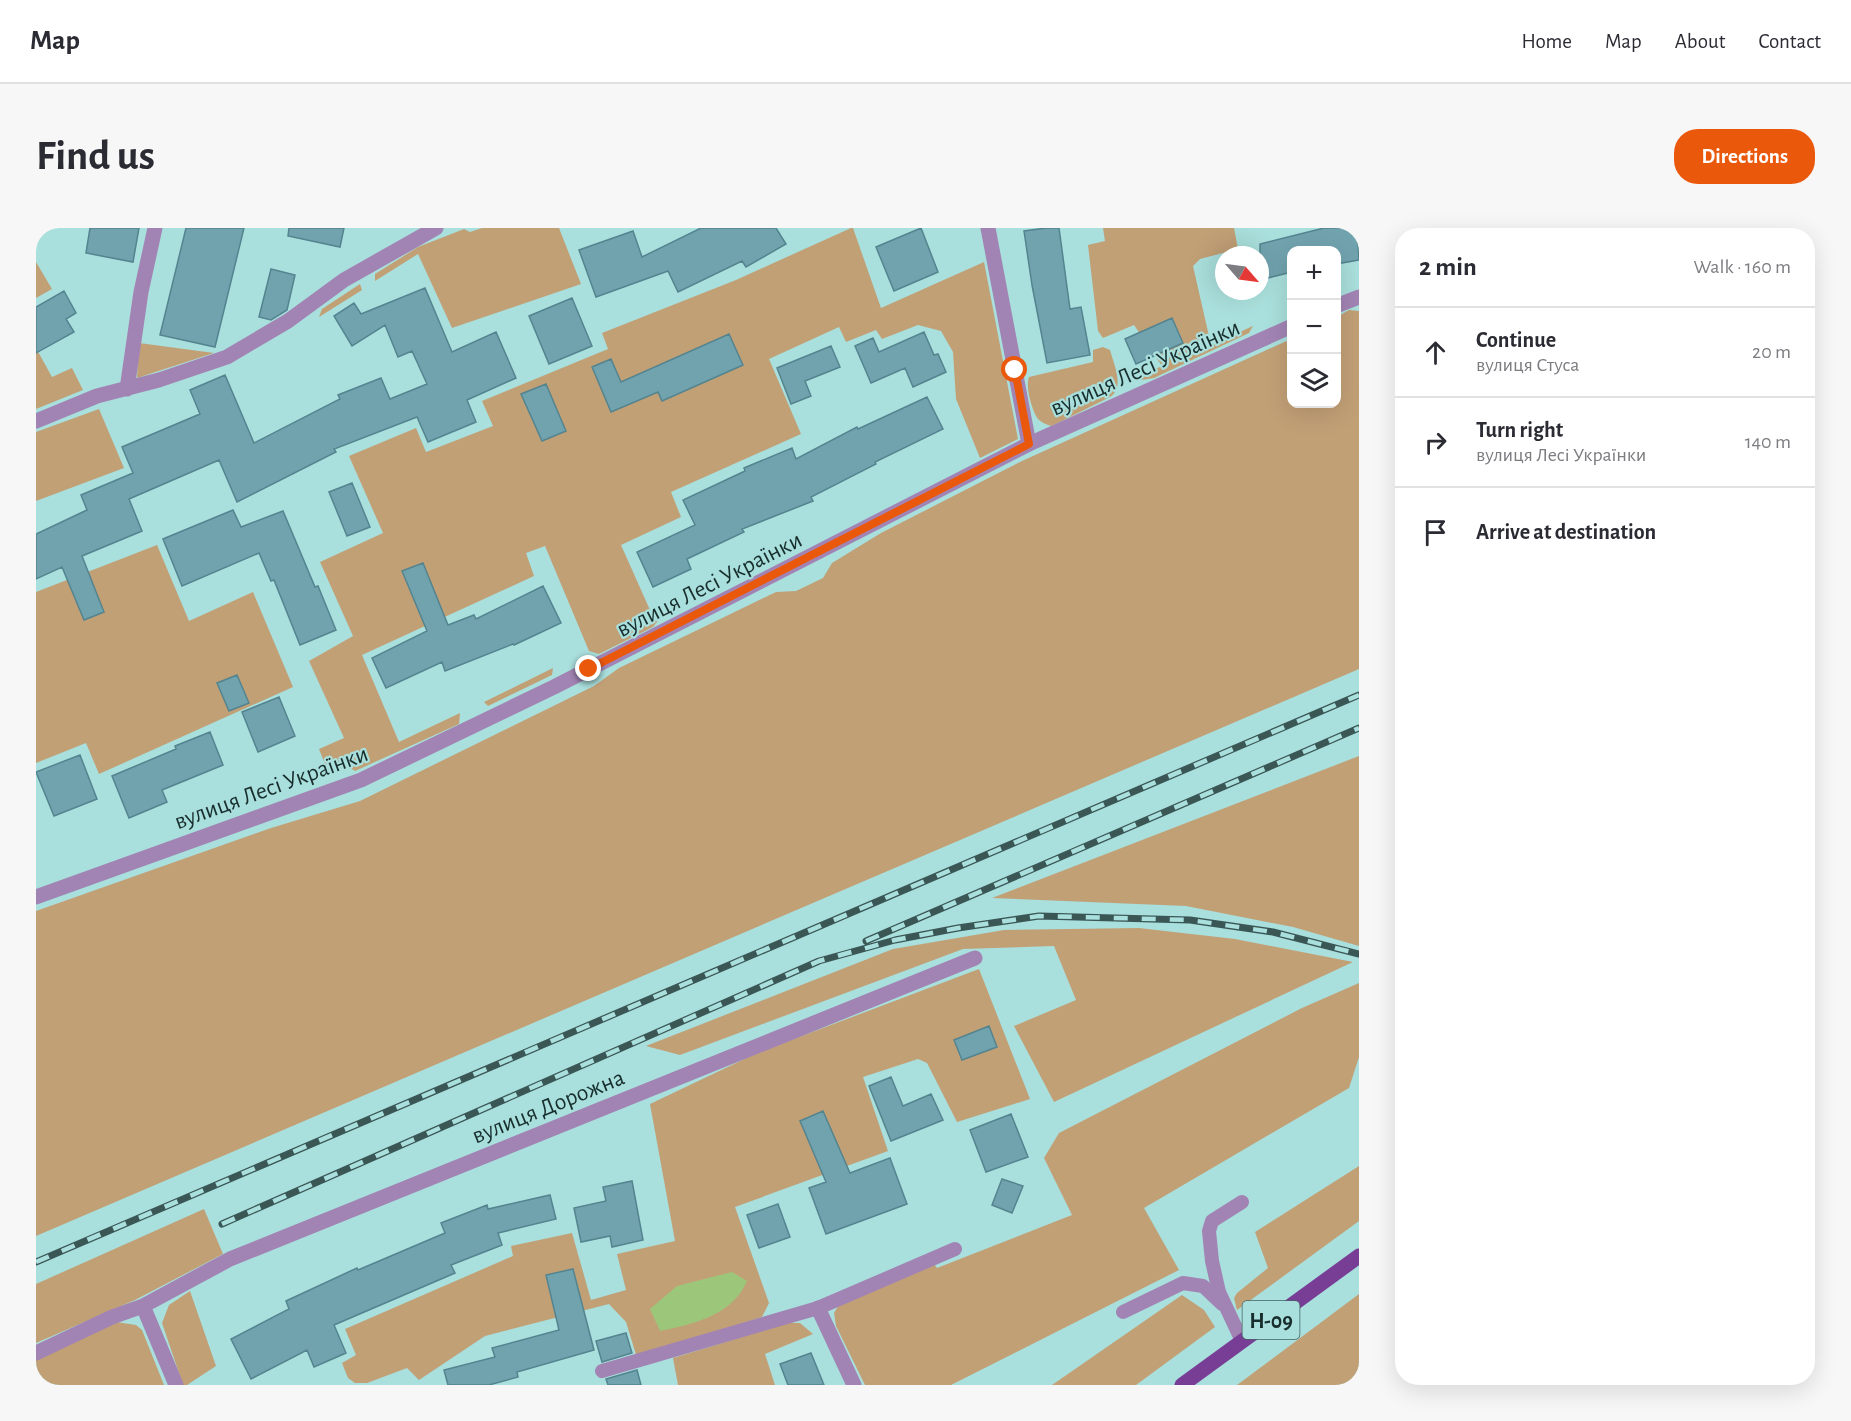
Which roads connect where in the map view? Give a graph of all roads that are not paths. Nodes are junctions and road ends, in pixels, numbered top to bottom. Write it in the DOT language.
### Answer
graph roads {
  1 [pos="155,228"];
  2 [pos="436,228"];
  3 [pos="988,228"];
  4 [pos="1359,297"];
  5 [pos="1341,304"];
  6 [pos="1287,328"];
  7 [pos="127,389"];
  8 [pos="36,421"];
  9 [pos="1029,444"];
  10 [pos="36,897"];
  11 [pos="975,958"];
  12 [pos="1242,1202"];
  13 [pos="955,1249"];
  14 [pos="1359,1256"];
  15 [pos="143,1306"];
  16 [pos="818,1308"];
  17 [pos="1228,1310"];
  18 [pos="1123,1312"];
  19 [pos="1242,1341"];
  20 [pos="36,1353"];
  21 [pos="602,1371"];
  22 [pos="176,1385"];
  23 [pos="854,1385"];
  24 [pos="1182,1385"];
  1 -- 7 [label="street"];
  2 -- 7 [label="street"];
  3 -- 9 [label="street"];
  4 -- 5 [label="street"];
  6 -- 9 [label="street, вулиця Лесі Українки"];
  7 -- 8 [label="street"];
  9 -- 10 [label="street, вулиця Лесі Українки"];
  11 -- 15 [label="street, вулиця Дорожна"];
  12 -- 17 [label="lane"];
  13 -- 16 [label="lane"];
  14 -- 19 [label="main road, Н-09"];
  15 -- 20 [label="street, вулиця Дорожна"];
  15 -- 22 [label="street"];
  16 -- 21 [label="lane"];
  16 -- 23 [label="street"];
  17 -- 18 [label="lane"];
  17 -- 19 [label="lane"];
  19 -- 24 [label="main road, Н-09"];
}
